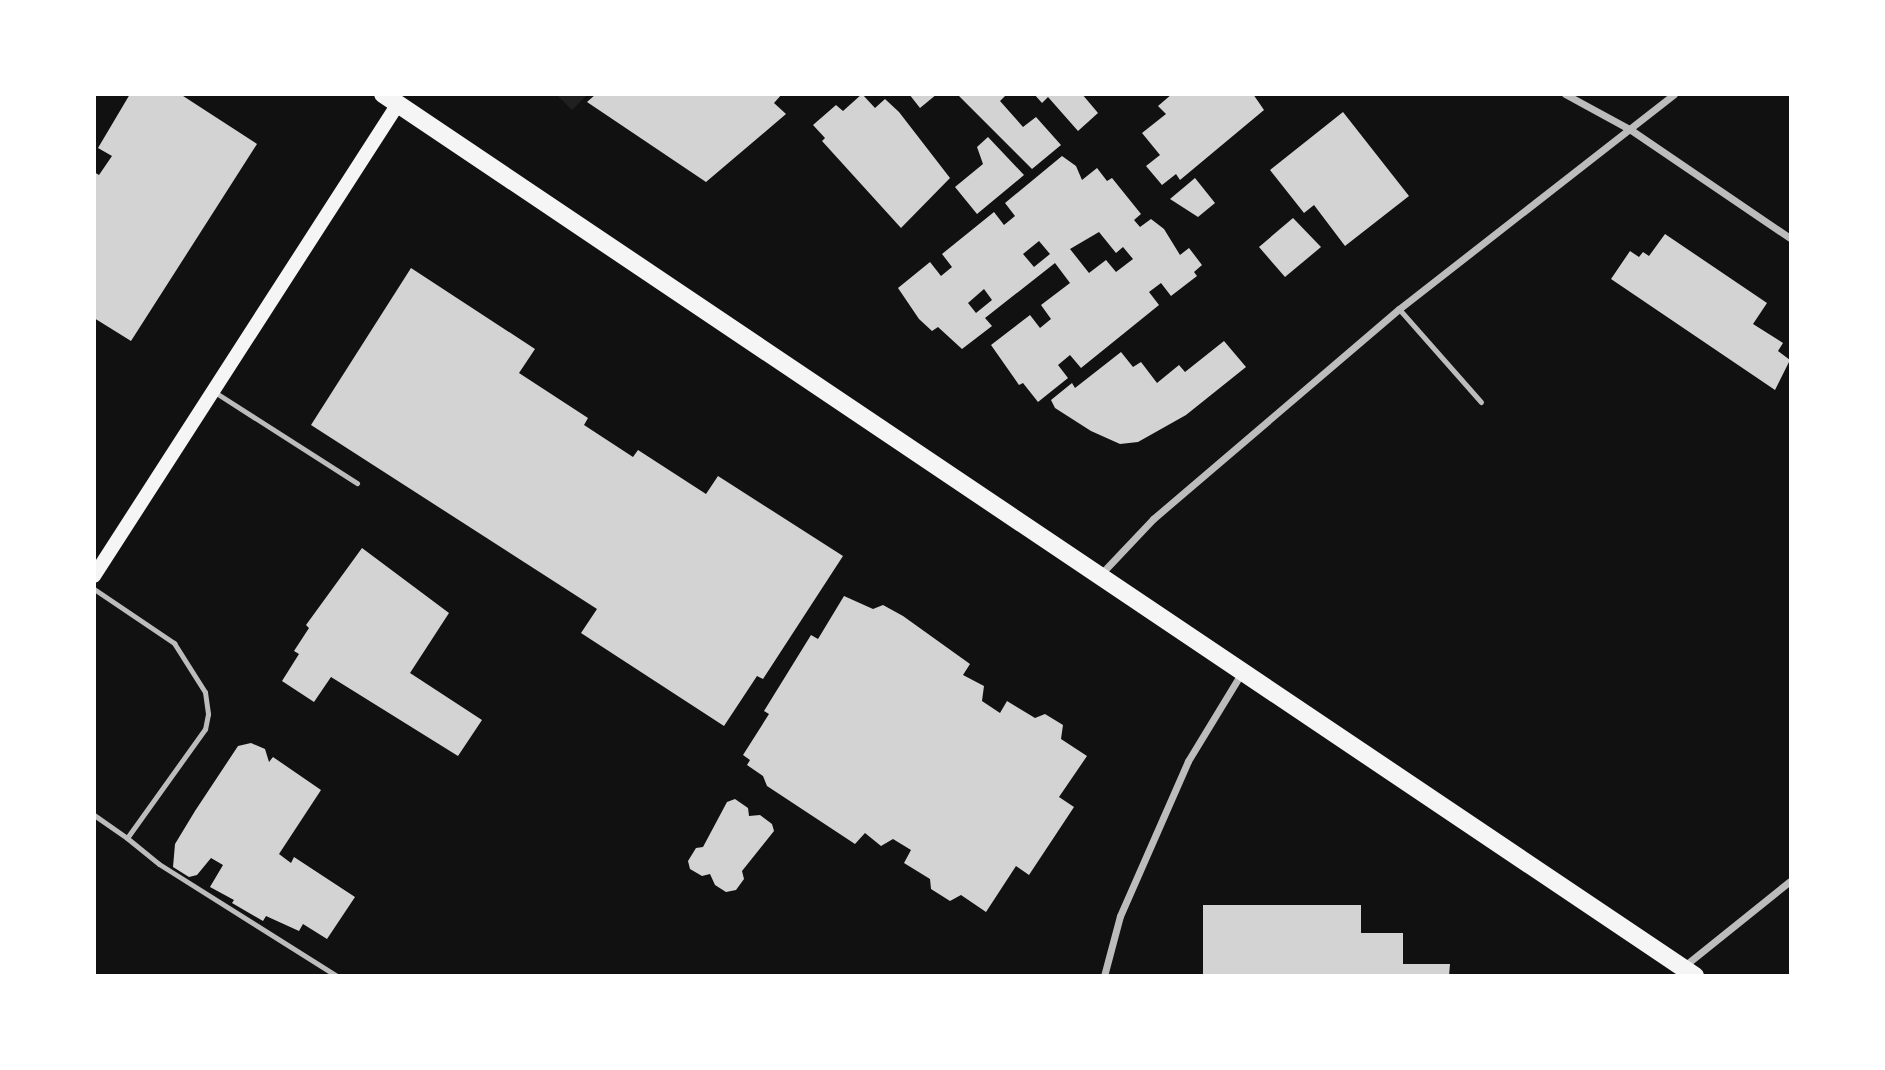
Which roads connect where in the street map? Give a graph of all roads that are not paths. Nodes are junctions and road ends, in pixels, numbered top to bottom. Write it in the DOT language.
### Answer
graph roads {
  1 [pos="1565,94"];
  2 [pos="1674,94"];
  3 [pos="391,99"];
  4 [pos="1631,130"];
  5 [pos="1790,238"];
  6 [pos="1399,309"];
  7 [pos="214,391"];
  8 [pos="1481,402"];
  9 [pos="357,483"];
  10 [pos="94,576"];
  11 [pos="1097,578"];
  12 [pos="94,589"];
  13 [pos="1241,674"];
  14 [pos="94,815"];
  15 [pos="127,838"];
  16 [pos="1790,881"];
  17 [pos="1689,972"];
  18 [pos="337,975"];
  19 [pos="1104,975"];
  1 -- 4 [label="street"];
  2 -- 4 [label="street"];
  3 -- 7 [label="main road"];
  3 -- 11 [label="main road"];
  4 -- 5 [label="street"];
  4 -- 6 [label="street"];
  6 -- 8 [label="lane"];
  6 -- 11 [label="street"];
  7 -- 9 [label="lane"];
  7 -- 10 [label="main road"];
  11 -- 13 [label="main road"];
  12 -- 15 [label="lane"];
  13 -- 17 [label="main road"];
  13 -- 19 [label="street"];
  14 -- 15 [label="lane"];
  15 -- 18 [label="lane"];
  16 -- 17 [label="street"];
}
